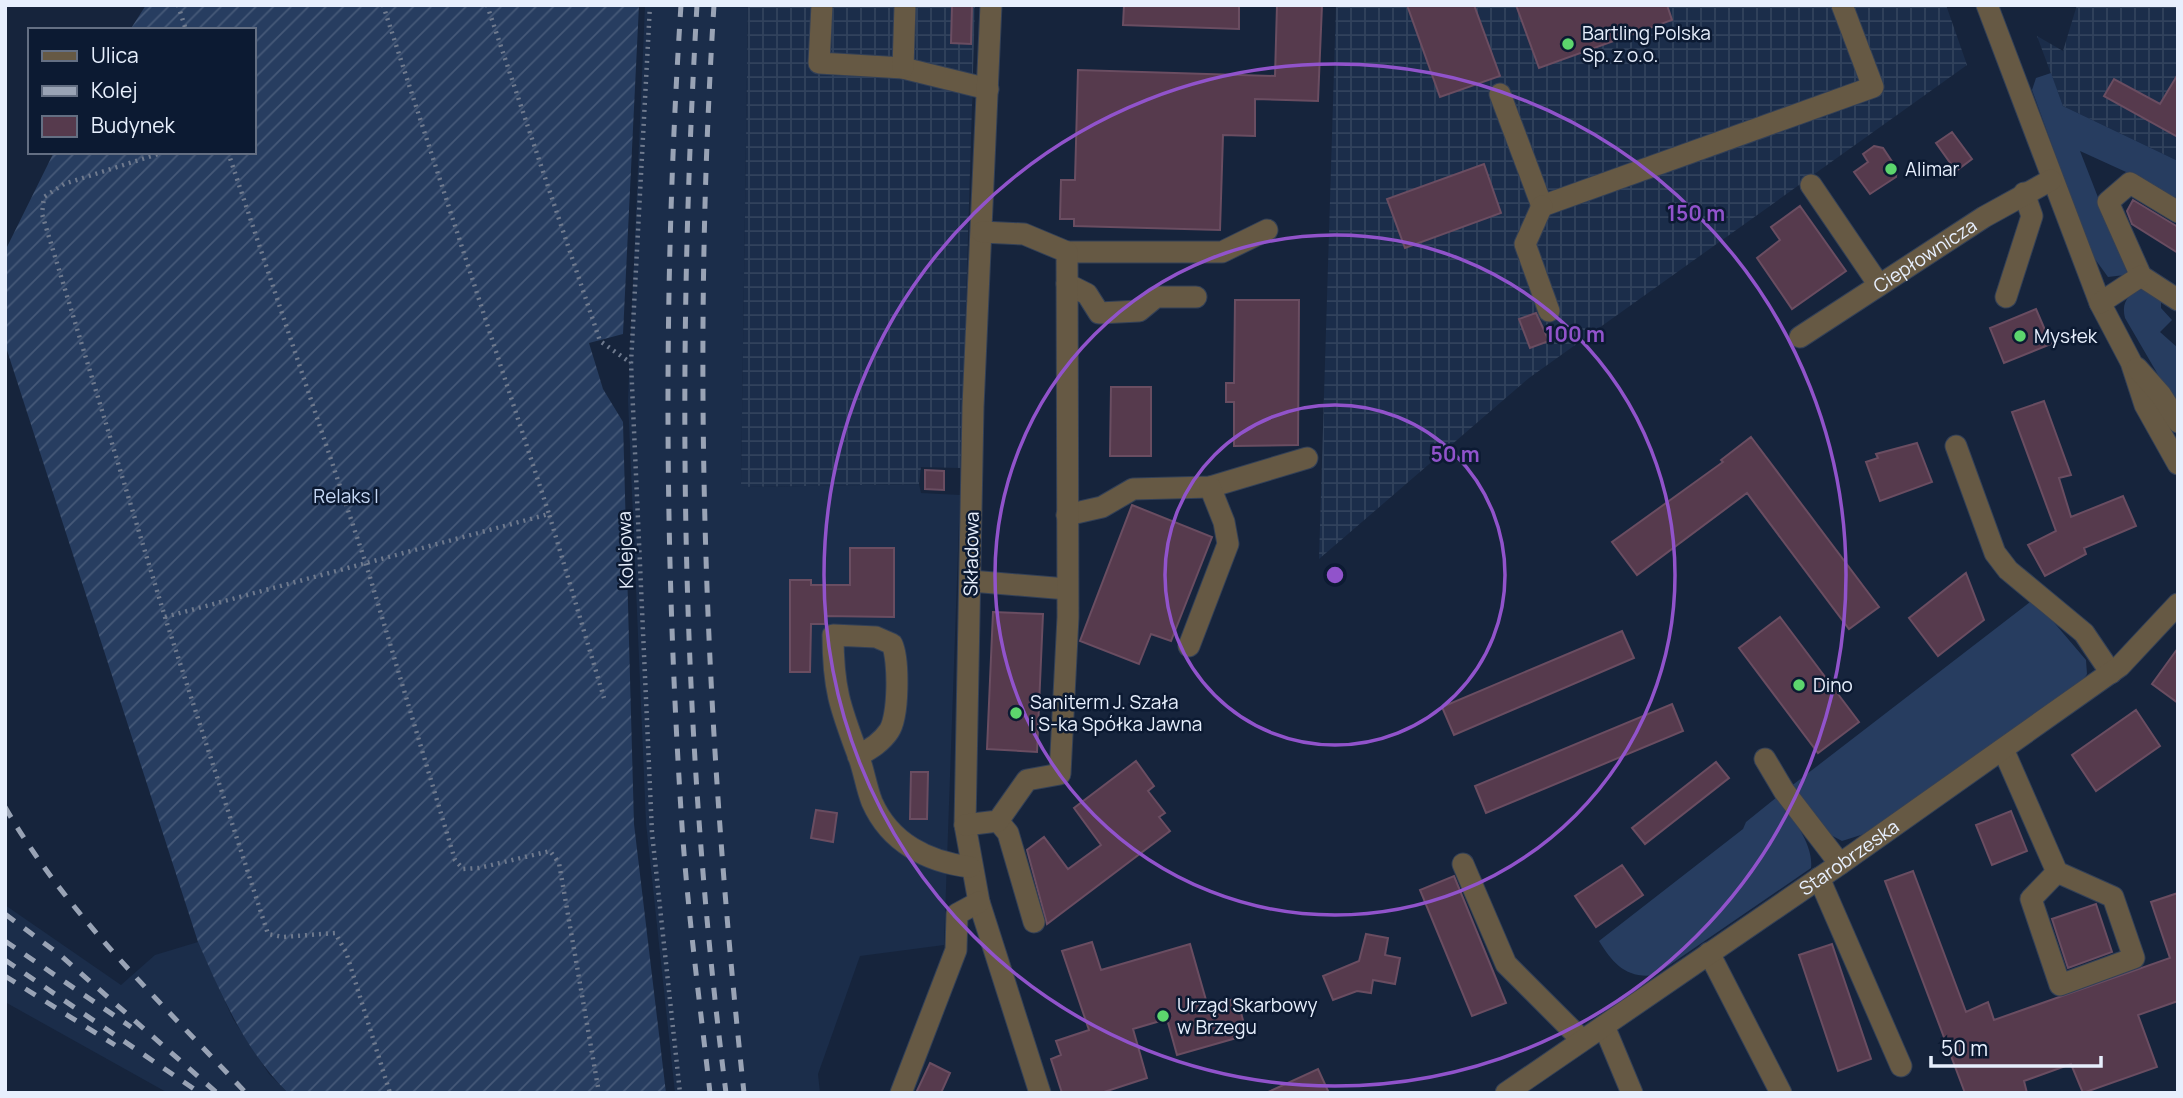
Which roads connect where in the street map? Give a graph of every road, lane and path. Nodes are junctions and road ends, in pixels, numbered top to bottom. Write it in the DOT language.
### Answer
graph roads {
  1 [pos="178,5"];
  2 [pos="383,5"];
  3 [pos="487,5"];
  4 [pos="650,5"];
  5 [pos="822,5"];
  6 [pos="905,5"];
  7 [pos="990,5"];
  8 [pos="1842,5"];
  9 [pos="1987,5"];
  10 [pos="185,28"];
  11 [pos="903,68"];
  12 [pos="988,89"];
  13 [pos="1500,94"];
  14 [pos="158,154"];
  15 [pos="229,154"];
  16 [pos="2051,180"];
  17 [pos="1811,185"];
  18 [pos="2024,192"];
  19 [pos="1542,206"];
  20 [pos="2178,212"];
  21 [pos="1267,230"];
  22 [pos="982,232"];
  23 [pos="1066,252"];
  24 [pos="2141,276"];
  25 [pos="1067,284"];
  26 [pos="1879,285"];
  27 [pos="1196,296"];
  28 [pos="2006,297"];
  29 [pos="2178,300"];
  30 [pos="2099,303"];
  31 [pos="1549,311"];
  32 [pos="1800,337"];
  33 [pos="2131,362"];
  34 [pos="631,363"];
  35 [pos="2178,422"];
  36 [pos="1956,446"];
  37 [pos="1307,458"];
  38 [pos="2178,464"];
  39 [pos="1210,487"];
  40 [pos="549,514"];
  41 [pos="1067,515"];
  42 [pos="366,564"];
  43 [pos="971,580"];
  44 [pos="1066,589"];
  45 [pos="2178,604"];
  46 [pos="165,617"];
  47 [pos="1189,646"];
  48 [pos="2111,673"];
  49 [pos="604,698"];
  50 [pos="2003,749"];
  51 [pos="858,756"];
  52 [pos="1765,759"];
  53 [pos="998,821"];
  54 [pos="965,825"];
  55 [pos="1463,864"];
  56 [pos="1839,864"];
  57 [pos="970,867"];
  58 [pos="2057,872"];
  59 [pos="1819,878"];
  60 [pos="979,902"];
  61 [pos="1034,922"];
  62 [pos="1709,953"];
  63 [pos="1604,1026"];
  64 [pos="1582,1040"];
  65 [pos="1901,1066"];
  66 [pos="390,1093"];
  67 [pos="599,1093"];
  68 [pos="680,1093"];
  69 [pos="901,1093"];
  70 [pos="1040,1093"];
  71 [pos="1506,1093"];
  72 [pos="1632,1093"];
  73 [pos="1781,1093"];
  1 -- 10 [label="path"];
  2 -- 40 [label="path"];
  3 -- 34 [label="path"];
  4 -- 34 [label="path, Kolejowa"];
  5 -- 11 [label="street"];
  6 -- 11 [label="street"];
  7 -- 12 [label="street, Składowa"];
  8 -- 19 [label="street"];
  9 -- 16 [label="street"];
  11 -- 12 [label="street"];
  12 -- 22 [label="street, Składowa"];
  13 -- 19 [label="street"];
  14 -- 46 [label="path"];
  15 -- 42 [label="path"];
  16 -- 18 [label="street, Ciepłownicza"];
  16 -- 30 [label="street"];
  17 -- 26 [label="street"];
  18 -- 26 [label="street, Ciepłownicza"];
  18 -- 28 [label="street"];
  19 -- 31 [label="street"];
  20 -- 24 [label="street"];
  21 -- 23 [label="street"];
  22 -- 23 [label="street"];
  22 -- 43 [label="street, Składowa"];
  23 -- 25 [label="street"];
  24 -- 29 [label="street"];
  24 -- 30 [label="street"];
  25 -- 27 [label="street"];
  25 -- 41 [label="street"];
  26 -- 32 [label="street, Ciepłownicza"];
  30 -- 33 [label="street"];
  33 -- 35 [label="street"];
  33 -- 38 [label="street"];
  34 -- 68 [label="path, Kolejowa"];
  36 -- 48 [label="street"];
  37 -- 39 [label="street"];
  39 -- 41 [label="street"];
  39 -- 47 [label="street"];
  40 -- 42 [label="path"];
  40 -- 49 [label="path"];
  41 -- 44 [label="street"];
  42 -- 46 [label="path"];
  42 -- 67 [label="path"];
  43 -- 44 [label="street"];
  43 -- 54 [label="street, Składowa"];
  44 -- 53 [label="street"];
  45 -- 48 [label="street, Starobrzeska"];
  46 -- 66 [label="path"];
  48 -- 50 [label="street, Starobrzeska"];
  50 -- 56 [label="street, Starobrzeska"];
  50 -- 58 [label="street"];
  51 -- 51 [label="street"];
  51 -- 57 [label="street"];
  52 -- 56 [label="street"];
  53 -- 54 [label="street"];
  53 -- 61 [label="street"];
  54 -- 57 [label="street, Składowa"];
  55 -- 64 [label="street"];
  56 -- 59 [label="street, Starobrzeska"];
  57 -- 60 [label="street, Składowa"];
  58 -- 58 [label="street"];
  59 -- 62 [label="street, Starobrzeska"];
  59 -- 65 [label="street"];
  60 -- 69 [label="street"];
  60 -- 70 [label="street, Składowa"];
  62 -- 63 [label="street, Starobrzeska"];
  62 -- 73 [label="street"];
  63 -- 64 [label="street, Starobrzeska"];
  63 -- 72 [label="street"];
  64 -- 71 [label="street, Starobrzeska"];
}
